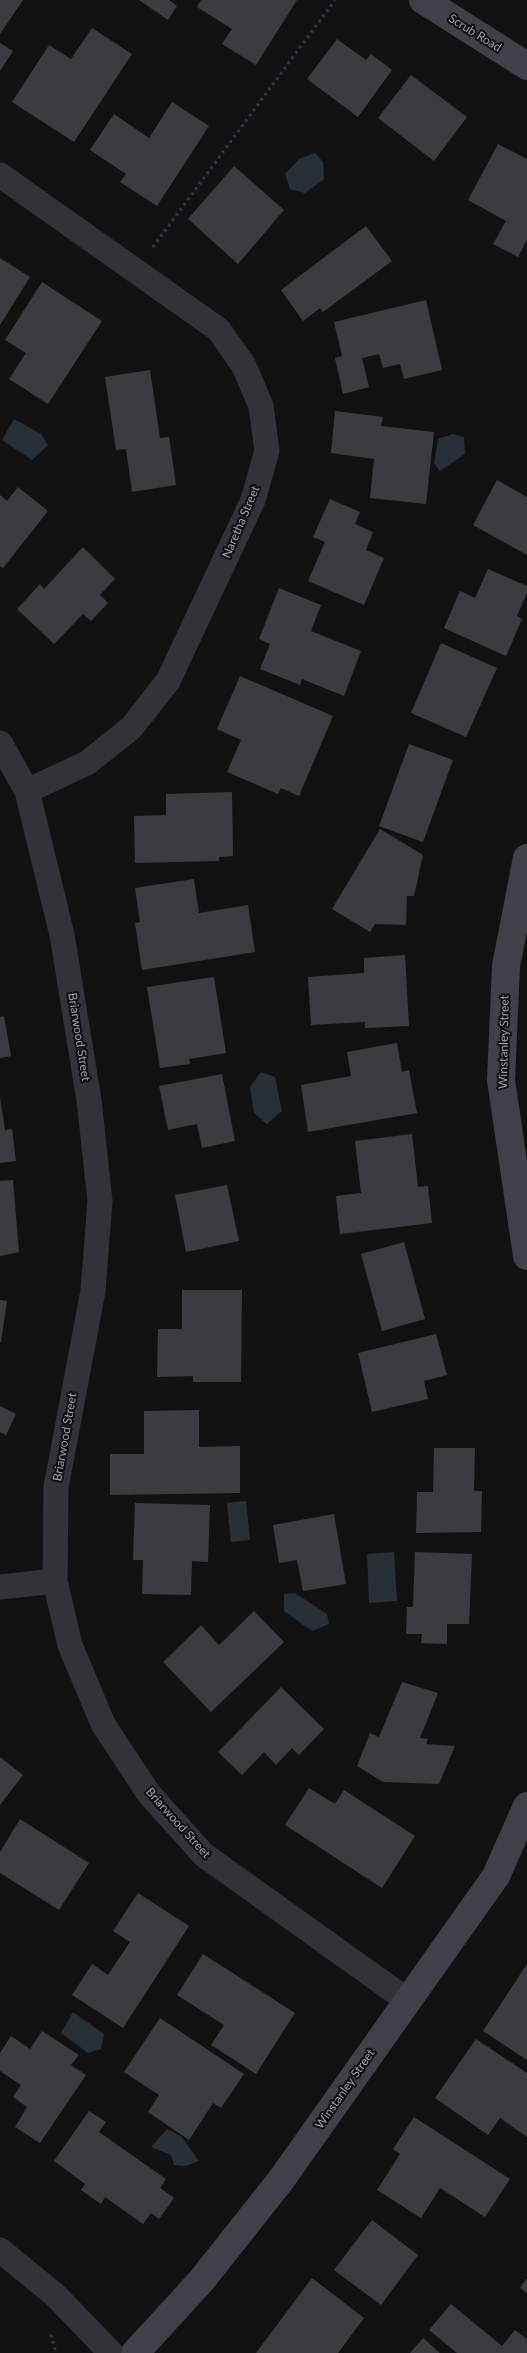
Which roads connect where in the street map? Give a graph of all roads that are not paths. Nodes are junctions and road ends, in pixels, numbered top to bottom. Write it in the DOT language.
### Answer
graph roads {
  1 [pos="423,0"];
  2 [pos="527,66"];
  3 [pos="0,174"];
  4 [pos="0,743"];
  5 [pos="27,791"];
  6 [pos="527,858"];
  7 [pos="527,1256"];
  8 [pos="55,1581"];
  9 [pos="0,1587"];
  10 [pos="527,1806"];
  11 [pos="408,2001"];
  12 [pos="0,2250"];
  13 [pos="111,2353"];
  14 [pos="135,2353"];
  1 -- 2 [label="street, Scrub Road"];
  3 -- 5 [label="street, Naretha Street"];
  4 -- 5 [label="street, Briarwood Street"];
  5 -- 8 [label="street, Briarwood Street"];
  6 -- 7 [label="street, Winstanley Street"];
  8 -- 9 [label="street"];
  8 -- 11 [label="street, Briarwood Street"];
  10 -- 11 [label="street, Winstanley Street"];
  11 -- 14 [label="street, Winstanley Street"];
  12 -- 13 [label="street"];
}
